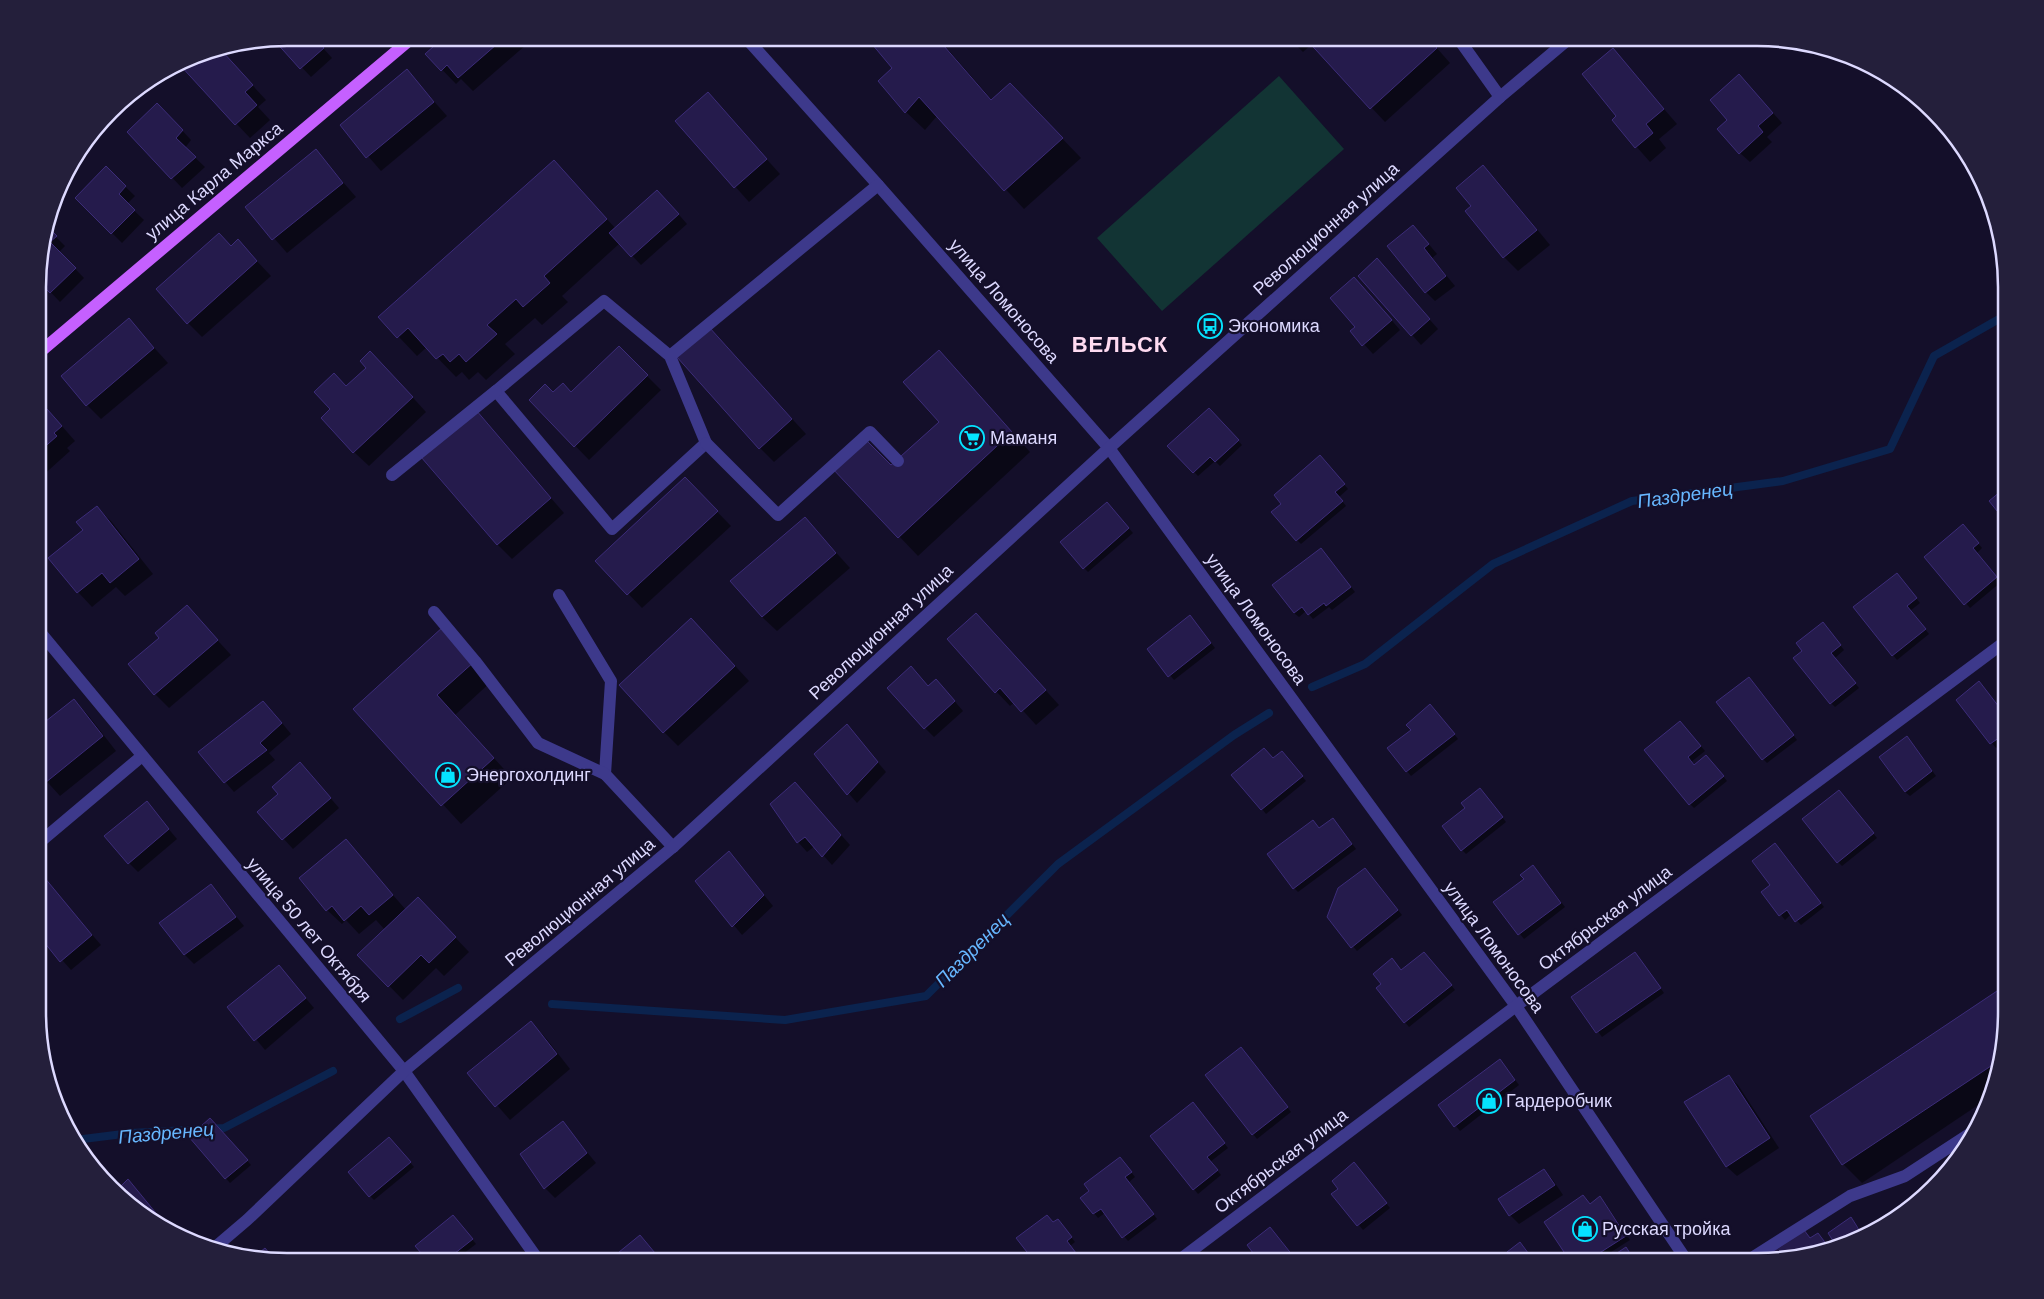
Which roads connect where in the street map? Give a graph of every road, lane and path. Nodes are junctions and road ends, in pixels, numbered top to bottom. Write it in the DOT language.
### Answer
graph roads {
  1 [pos="403,46"];
  2 [pos="753,46"];
  3 [pos="1464,46"];
  4 [pos="1561,46"];
  5 [pos="1500,97"];
  6 [pos="878,185"];
  7 [pos="46,347"];
  8 [pos="670,356"];
  9 [pos="496,391"];
  10 [pos="706,443"];
  11 [pos="1109,448"];
  12 [pos="898,461"];
  13 [pos="392,475"];
  14 [pos="559,595"];
  15 [pos="434,612"];
  16 [pos="46,639"];
  17 [pos="1998,647"];
  18 [pos="142,756"];
  19 [pos="605,774"];
  20 [pos="46,837"];
  21 [pos="673,847"];
  22 [pos="1516,1006"];
  23 [pos="404,1071"];
  24 [pos="1961,1140"];
  25 [pos="220,1243"];
  26 [pos="533,1253"];
  27 [pos="1189,1253"];
  28 [pos="1682,1253"];
  29 [pos="1759,1253"];
  1 -- 7 [label="main road, улица Карла Маркса"];
  2 -- 6 [label="street, улица Ломоносова"];
  3 -- 5 [label="street"];
  4 -- 5 [label="street, Революционная улица"];
  5 -- 11 [label="street, Революционная улица"];
  6 -- 8 [label="street"];
  6 -- 11 [label="street, улица Ломоносова"];
  8 -- 9 [label="street"];
  8 -- 10 [label="street"];
  9 -- 10 [label="street"];
  9 -- 13 [label="street"];
  10 -- 12 [label="street"];
  11 -- 21 [label="street, Революционная улица"];
  11 -- 22 [label="street, улица Ломоносова"];
  14 -- 19 [label="street"];
  15 -- 19 [label="street"];
  16 -- 18 [label="street, улица 50 лет Октября"];
  17 -- 22 [label="street, Октябрьская улица"];
  18 -- 20 [label="street"];
  18 -- 23 [label="street, улица 50 лет Октября"];
  19 -- 21 [label="street"];
  21 -- 23 [label="street, Революционная улица"];
  22 -- 27 [label="street, Октябрьская улица"];
  22 -- 28 [label="street, улица Ломоносова"];
  23 -- 25 [label="street, Революционная улица"];
  23 -- 26 [label="street, улица 50 лет Октября"];
  24 -- 29 [label="street"];
}
